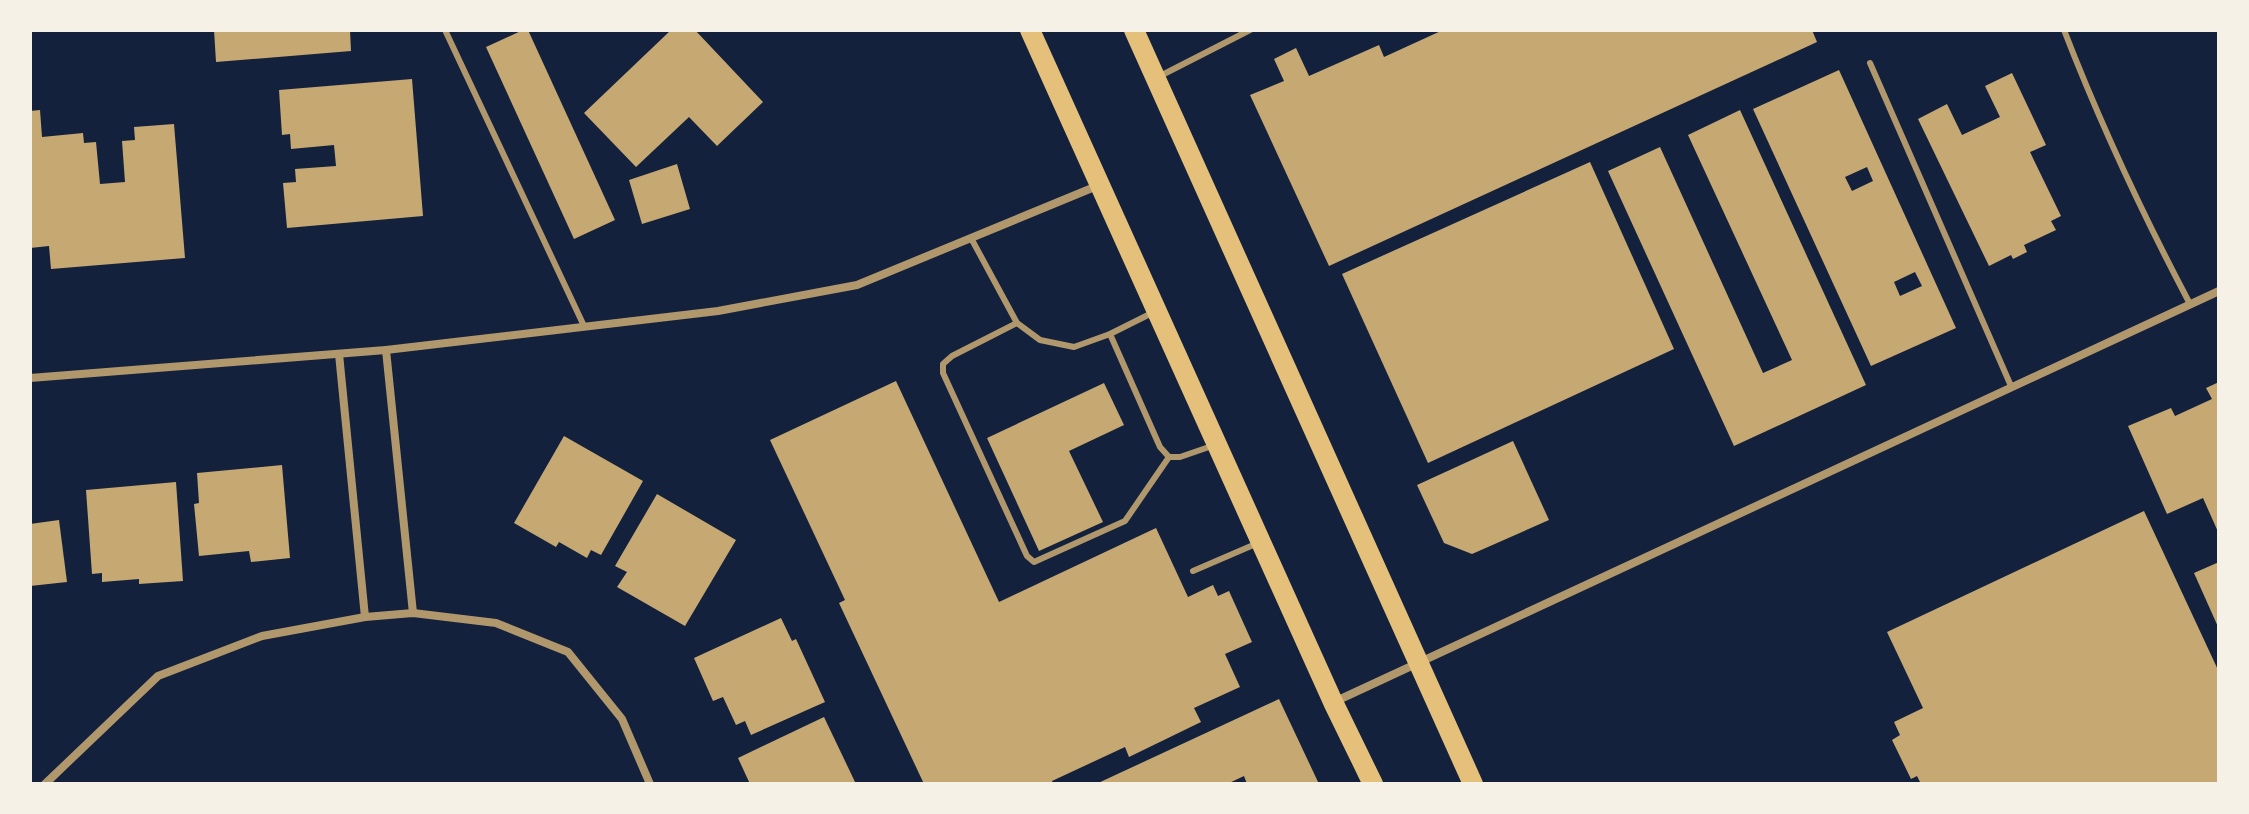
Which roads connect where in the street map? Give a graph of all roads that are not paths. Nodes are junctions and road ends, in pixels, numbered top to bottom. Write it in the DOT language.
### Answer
graph roads {
  1 [pos="445,30"];
  2 [pos="1030,30"];
  3 [pos="1134,30"];
  4 [pos="1250,30"];
  5 [pos="2064,30"];
  6 [pos="1870,63"];
  7 [pos="1157,78"];
  8 [pos="1102,184"];
  9 [pos="971,238"];
  10 [pos="2219,291"];
  11 [pos="2190,304"];
  12 [pos="1158,310"];
  13 [pos="1017,323"];
  14 [pos="584,326"];
  15 [pos="1110,334"];
  16 [pos="386,350"];
  17 [pos="339,354"];
  18 [pos="30,378"];
  19 [pos="2011,386"];
  20 [pos="1218,444"];
  21 [pos="1169,457"];
  22 [pos="1261,542"];
  23 [pos="1193,571"];
  24 [pos="413,613"];
  25 [pos="365,617"];
  26 [pos="1417,663"];
  27 [pos="1333,702"];
  28 [pos="45,784"];
  29 [pos="650,784"];
  30 [pos="1373,784"];
  31 [pos="1473,784"];
  1 -- 14 [label="lane"];
  2 -- 8 [label="main road"];
  3 -- 7 [label="main road"];
  4 -- 7 [label="lane"];
  5 -- 11 [label="lane"];
  6 -- 19 [label="lane"];
  7 -- 26 [label="main road"];
  8 -- 9 [label="street"];
  8 -- 12 [label="main road"];
  9 -- 13 [label="lane"];
  9 -- 14 [label="street"];
  10 -- 11 [label="street"];
  11 -- 19 [label="street"];
  12 -- 15 [label="lane"];
  12 -- 20 [label="main road"];
  13 -- 15 [label="lane"];
  13 -- 21 [label="lane"];
  14 -- 16 [label="street"];
  15 -- 21 [label="lane"];
  16 -- 17 [label="street"];
  16 -- 24 [label="street"];
  17 -- 18 [label="street"];
  17 -- 25 [label="street"];
  19 -- 26 [label="street"];
  20 -- 21 [label="lane"];
  20 -- 22 [label="main road"];
  22 -- 23 [label="lane"];
  22 -- 27 [label="main road"];
  24 -- 25 [label="street"];
  24 -- 29 [label="street"];
  25 -- 28 [label="street"];
  26 -- 27 [label="street"];
  26 -- 31 [label="main road"];
  27 -- 30 [label="main road"];
}
